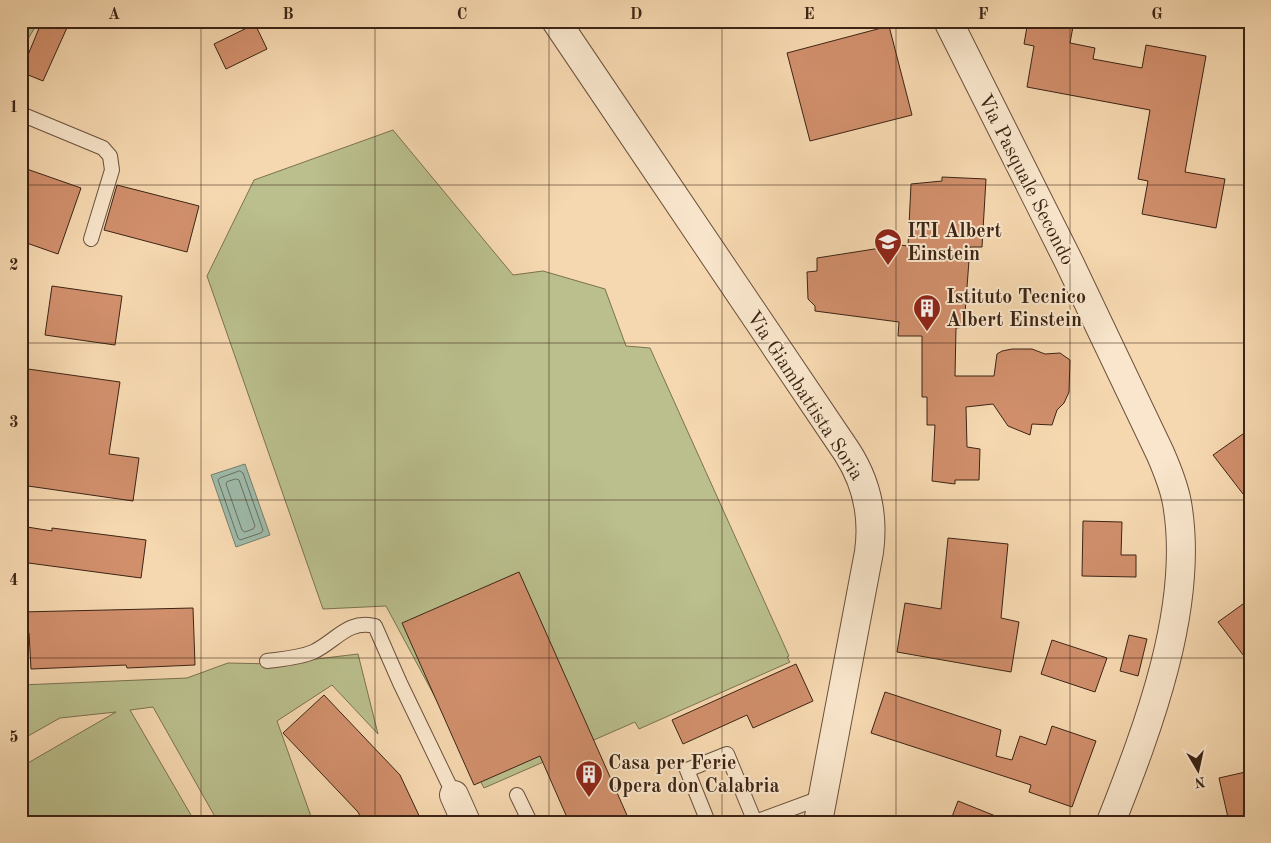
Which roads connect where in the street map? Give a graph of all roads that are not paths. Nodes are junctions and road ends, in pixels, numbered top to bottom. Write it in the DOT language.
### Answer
graph roads {
  1 [pos="556,21"];
  2 [pos="948,21"];
  3 [pos="21,114"];
  4 [pos="91,239"];
  5 [pos="267,661"];
  6 [pos="454,795"];
  7 [pos="517,795"];
  8 [pos="820,809"];
  9 [pos="466,822"];
  10 [pos="530,822"];
  11 [pos="708,822"];
  12 [pos="755,822"];
  13 [pos="1111,822"];
  1 -- 8 [label="street, Via Giambattista Soria"];
  2 -- 13 [label="street, Via Pasquale Secondo"];
  3 -- 4 [label="lane"];
  5 -- 6 [label="lane"];
  6 -- 9 [label="street"];
  7 -- 10 [label="lane"];
  8 -- 12 [label="lane"];
  11 -- 12 [label="lane"];
}
